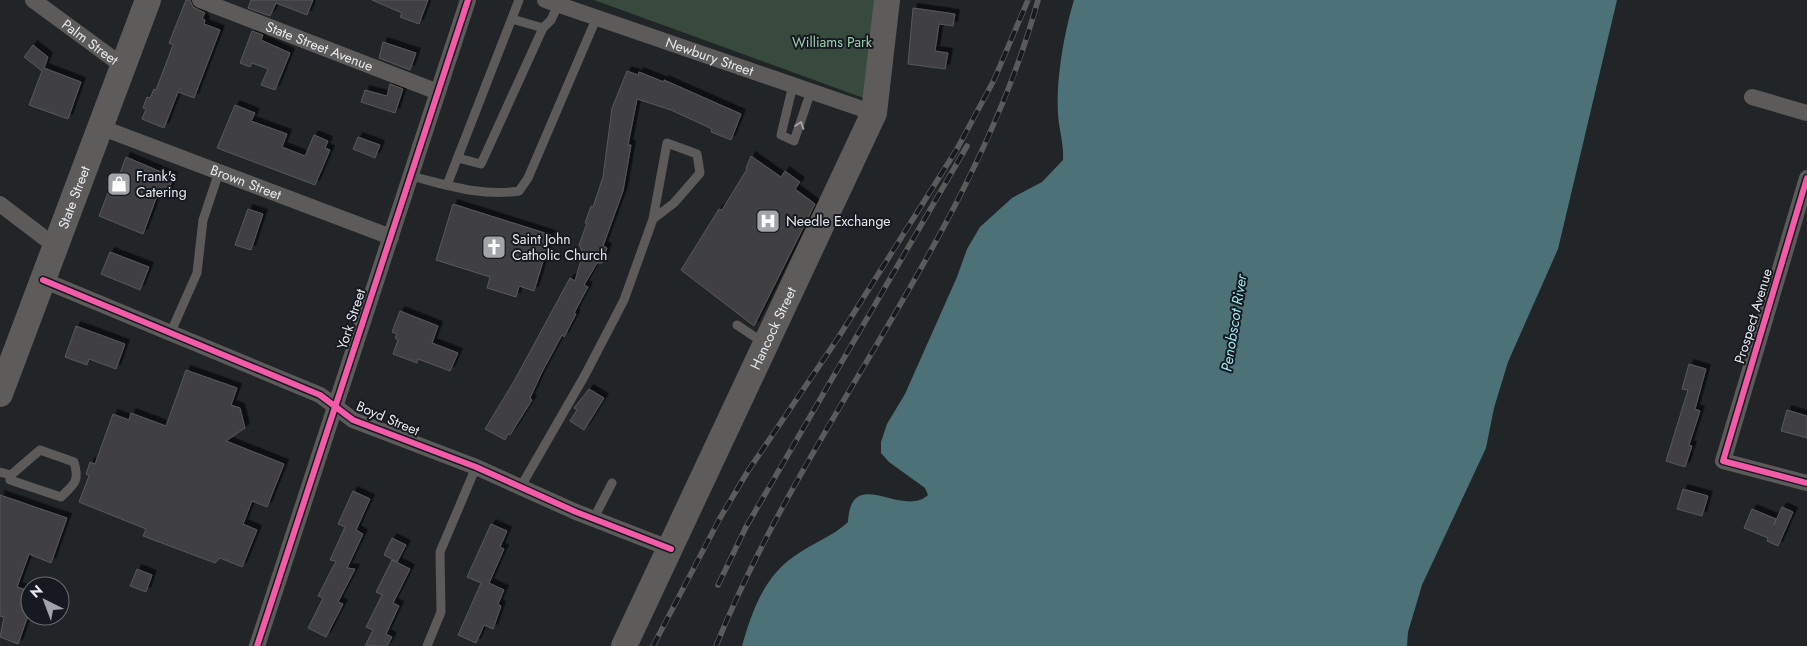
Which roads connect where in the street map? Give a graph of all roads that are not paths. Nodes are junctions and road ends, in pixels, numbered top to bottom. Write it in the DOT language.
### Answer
graph roads {
  1 [pos="33,0"];
  2 [pos="148,0"];
  3 [pos="200,0"];
  4 [pos="468,0"];
  5 [pos="519,0"];
  6 [pos="887,0"];
  7 [pos="551,2"];
  8 [pos="596,18"];
  9 [pos="512,19"];
  10 [pos="542,28"];
  11 [pos="123,66"];
  12 [pos="792,85"];
  13 [pos="811,91"];
  14 [pos="438,92"];
  15 [pos="1752,97"];
  16 [pos="874,113"];
  17 [pos="1807,113"];
  18 [pos="100,127"];
  19 [pos="458,158"];
  20 [pos="219,172"];
  21 [pos="411,176"];
  22 [pos="1807,178"];
  23 [pos="447,185"];
  24 [pos="0,204"];
  25 [pos="653,218"];
  26 [pos="391,237"];
  27 [pos="55,246"];
  28 [pos="42,280"];
  29 [pos="737,325"];
  30 [pos="170,334"];
  31 [pos="766,345"];
  32 [pos="0,394"];
  33 [pos="336,406"];
  34 [pos="476,467"];
  35 [pos="0,472"];
  36 [pos="11,475"];
  37 [pos="612,483"];
  38 [pos="1807,483"];
  39 [pos="520,488"];
  40 [pos="594,518"];
  41 [pos="671,549"];
  42 [pos="257,646"];
  43 [pos="427,646"];
  44 [pos="624,646"];
  1 -- 11 [label="street, Palm Street"];
  2 -- 11 [label="main road, State Street"];
  3 -- 14 [label="street, State Street Avenue"];
  4 -- 14 [label="street, York Street"];
  5 -- 9 [label="lane"];
  6 -- 16 [label="main road, Hancock Street"];
  7 -- 8 [label="street, Newbury Street"];
  7 -- 10 [label="lane"];
  8 -- 12 [label="street, Newbury Street"];
  8 -- 23 [label="lane"];
  9 -- 10 [label="lane"];
  9 -- 19 [label="lane"];
  10 -- 19 [label="lane"];
  11 -- 18 [label="main road, State Street"];
  12 -- 13 [label="street, Newbury Street"];
  12 -- 13 [label="lane, one-way"];
  13 -- 16 [label="street, Newbury Street"];
  14 -- 21 [label="street, York Street"];
  15 -- 17 [label="street"];
  16 -- 31 [label="main road, Hancock Street"];
  18 -- 20 [label="street, Brown Street"];
  18 -- 27 [label="main road, State Street"];
  19 -- 23 [label="lane"];
  20 -- 26 [label="street, Brown Street"];
  20 -- 30 [label="lane"];
  21 -- 23 [label="lane"];
  21 -- 26 [label="street, York Street"];
  22 -- 38 [label="street, Prospect Avenue"];
  24 -- 27 [label="street"];
  25 -- 25 [label="lane"];
  25 -- 39 [label="lane"];
  26 -- 33 [label="street, York Street"];
  27 -- 28 [label="main road, State Street"];
  28 -- 30 [label="street, Boyd Street"];
  28 -- 32 [label="main road, State Street"];
  29 -- 31 [label="lane"];
  30 -- 33 [label="street, Boyd Street"];
  31 -- 41 [label="main road, Hancock Street"];
  33 -- 34 [label="street, Boyd Street"];
  33 -- 42 [label="street, York Street"];
  34 -- 39 [label="street, Boyd Street"];
  34 -- 43 [label="lane"];
  35 -- 36 [label="lane"];
  36 -- 36 [label="lane"];
  37 -- 40 [label="lane"];
  39 -- 40 [label="street, Boyd Street"];
  40 -- 41 [label="street, Boyd Street"];
  41 -- 44 [label="main road, Hancock Street"];
}
